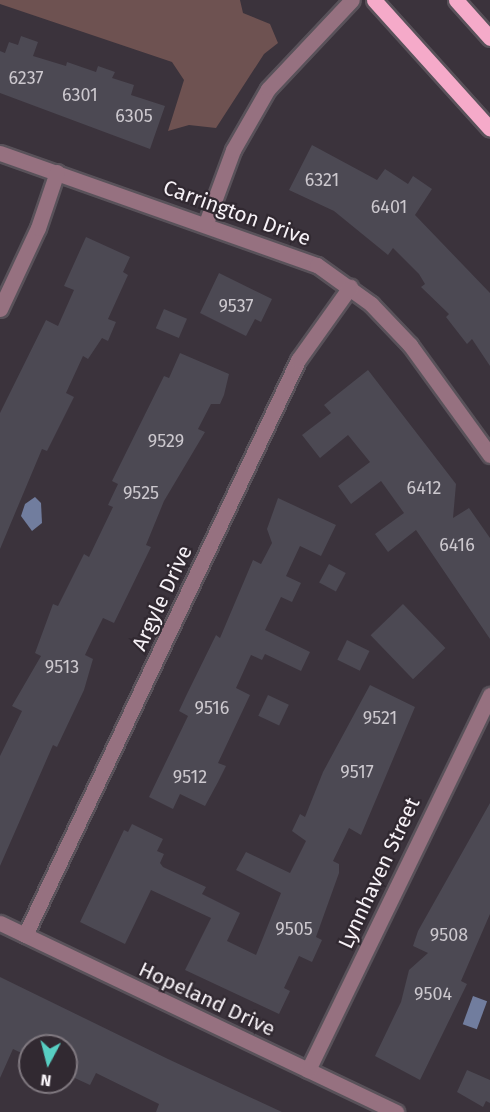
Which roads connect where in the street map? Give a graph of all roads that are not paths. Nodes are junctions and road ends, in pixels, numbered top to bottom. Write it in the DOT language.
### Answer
graph roads {
  1 [pos="352,0"];
  2 [pos="374,0"];
  3 [pos="456,0"];
  4 [pos="490,38"];
  5 [pos="490,129"];
  6 [pos="0,153"];
  7 [pos="57,172"];
  8 [pos="206,222"];
  9 [pos="350,287"];
  10 [pos="0,309"];
  11 [pos="490,455"];
  12 [pos="490,695"];
  13 [pos="0,923"];
  14 [pos="25,935"];
  15 [pos="308,1070"];
  16 [pos="396,1112"];
  1 -- 8 [label="street"];
  2 -- 5 [label="main road"];
  3 -- 4 [label="main road"];
  6 -- 7 [label="street, Carrington Drive"];
  7 -- 8 [label="street, Carrington Drive"];
  7 -- 10 [label="street"];
  8 -- 9 [label="street, Carrington Drive"];
  9 -- 11 [label="street, Carrington Drive"];
  9 -- 14 [label="street, Argyle Drive"];
  12 -- 15 [label="street, Lynnhaven Street"];
  13 -- 14 [label="street, Hopeland Drive"];
  14 -- 15 [label="street, Hopeland Drive"];
  15 -- 16 [label="street, Hopeland Drive"];
}
